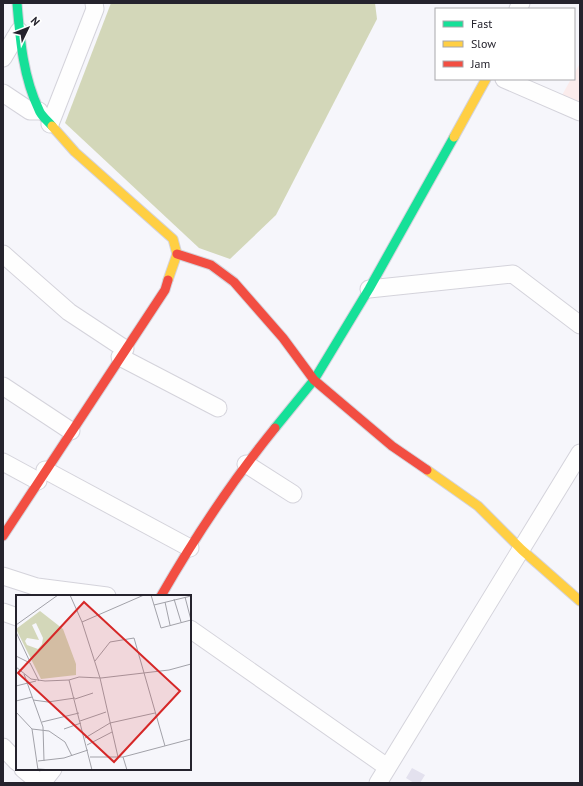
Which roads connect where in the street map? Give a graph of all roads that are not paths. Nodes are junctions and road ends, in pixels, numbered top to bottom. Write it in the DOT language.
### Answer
graph roads {
  1 [pos="17,3"];
  2 [pos="96,5"];
  3 [pos="19,30"];
  4 [pos="3,58"];
  5 [pos="485,80"];
  6 [pos="506,80"];
  7 [pos="3,93"];
  8 [pos="580,112"];
  9 [pos="44,118"];
  10 [pos="3,254"];
  11 [pos="177,254"];
  12 [pos="368,289"];
  13 [pos="580,325"];
  14 [pos="123,353"];
  15 [pos="314,380"];
  16 [pos="3,386"];
  17 [pos="218,408"];
  18 [pos="71,431"];
  19 [pos="580,453"];
  20 [pos="3,462"];
  21 [pos="246,464"];
  22 [pos="41,475"];
  23 [pos="293,494"];
  24 [pos="3,536"];
  25 [pos="190,548"];
  26 [pos="522,550"];
  27 [pos="3,576"];
  28 [pos="99,595"];
  29 [pos="162,595"];
  30 [pos="580,601"];
  31 [pos="3,612"];
  32 [pos="16,617"];
  33 [pos="191,629"];
  34 [pos="3,747"];
  35 [pos="16,761"];
  36 [pos="387,767"];
  37 [pos="24,770"];
  38 [pos="52,770"];
  39 [pos="41,783"];
  40 [pos="378,783"];
  1 -- 3 [label="street"];
  2 -- 9 [label="street"];
  3 -- 4 [label="street"];
  3 -- 9 [label="street"];
  5 -- 12 [label="street"];
  6 -- 8 [label="street"];
  7 -- 9 [label="street"];
  9 -- 11 [label="street"];
  10 -- 14 [label="street"];
  11 -- 14 [label="street"];
  11 -- 15 [label="street"];
  12 -- 13 [label="street"];
  12 -- 15 [label="street"];
  14 -- 17 [label="street"];
  14 -- 18 [label="street"];
  15 -- 21 [label="street"];
  15 -- 26 [label="street"];
  16 -- 18 [label="street"];
  18 -- 22 [label="street"];
  19 -- 26 [label="street"];
  20 -- 22 [label="street"];
  21 -- 23 [label="street"];
  21 -- 25 [label="street"];
  22 -- 24 [label="street"];
  22 -- 25 [label="street"];
  25 -- 29 [label="street"];
  26 -- 30 [label="street"];
  26 -- 36 [label="street"];
  27 -- 28 [label="street"];
  31 -- 32 [label="street"];
  33 -- 36 [label="street"];
  34 -- 35 [label="street"];
  36 -- 40 [label="street"];
  37 -- 39 [label="street"];
  38 -- 39 [label="street"];
}
